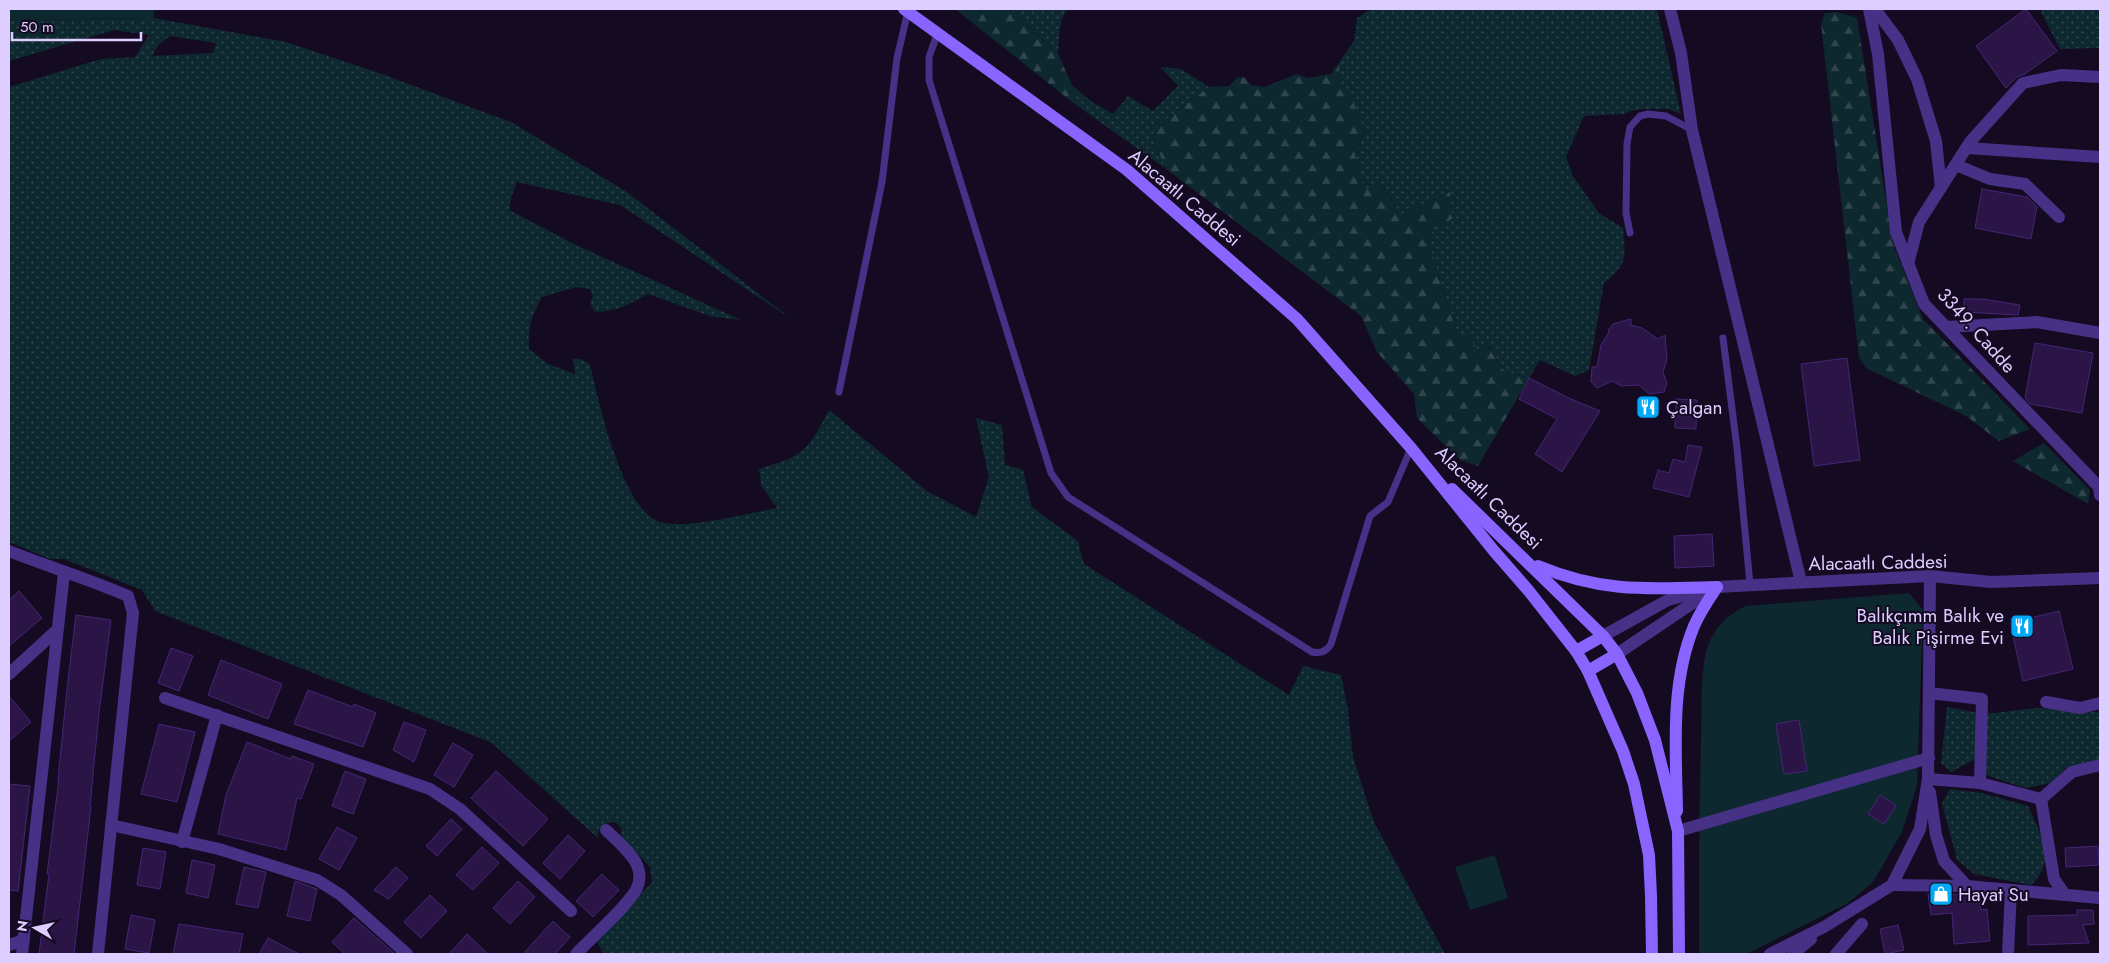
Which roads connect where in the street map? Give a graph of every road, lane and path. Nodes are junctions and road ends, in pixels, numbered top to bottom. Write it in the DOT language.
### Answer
graph roads {
  1 [pos="1670,9"];
  2 [pos="1869,9"];
  3 [pos="1874,9"];
  4 [pos="906,10"];
  5 [pos="938,32"];
  6 [pos="2100,77"];
  7 [pos="1692,130"];
  8 [pos="1967,148"];
  9 [pos="2100,157"];
  10 [pos="1956,165"];
  11 [pos="1941,188"];
  12 [pos="2059,217"];
  13 [pos="1630,233"];
  14 [pos="1908,264"];
  15 [pos="1946,326"];
  16 [pos="2100,333"];
  17 [pos="1723,338"];
  18 [pos="839,392"];
  19 [pos="1411,448"];
  20 [pos="2100,489"];
  21 [pos="9,551"];
  22 [pos="1531,564"];
  23 [pos="64,572"];
  24 [pos="1930,576"];
  25 [pos="2100,578"];
  26 [pos="1801,582"];
  27 [pos="1750,584"];
  28 [pos="1717,587"];
  29 [pos="57,630"];
  30 [pos="1603,636"];
  31 [pos="1576,651"];
  32 [pos="1617,654"];
  33 [pos="1588,671"];
  34 [pos="9,674"];
  35 [pos="1929,693"];
  36 [pos="165,698"];
  37 [pos="2046,702"];
  38 [pos="2100,703"];
  39 [pos="217,715"];
  40 [pos="1929,758"];
  41 [pos="2100,764"];
  42 [pos="1928,779"];
  43 [pos="1980,782"];
  44 [pos="2041,799"];
  45 [pos="111,825"];
  46 [pos="606,830"];
  47 [pos="1678,831"];
  48 [pos="182,842"];
  49 [pos="1892,885"];
  50 [pos="1967,886"];
  51 [pos="2011,890"];
  52 [pos="2065,894"];
  53 [pos="2100,898"];
  54 [pos="571,911"];
  55 [pos="1862,924"];
  56 [pos="1824,928"];
  57 [pos="24,940"];
  58 [pos="9,945"];
  59 [pos="22,954"];
  60 [pos="98,954"];
  61 [pos="407,954"];
  62 [pos="576,954"];
  63 [pos="1652,954"];
  64 [pos="1679,954"];
  65 [pos="1770,954"];
  66 [pos="1793,954"];
  67 [pos="1836,954"];
  68 [pos="2008,954"];
  1 -- 7 [label="street"];
  2 -- 14 [label="street, 3349. Cadde"];
  3 -- 11 [label="street"];
  4 -- 5 [label="main road, Alacaatlı Caddesi"];
  4 -- 18 [label="lane"];
  5 -- 19 [label="main road, Alacaatlı Caddesi"];
  5 -- 19 [label="lane"];
  6 -- 8 [label="street"];
  7 -- 13 [label="lane"];
  7 -- 26 [label="street"];
  8 -- 9 [label="street"];
  8 -- 10 [label="street"];
  10 -- 11 [label="street"];
  10 -- 12 [label="street"];
  11 -- 14 [label="street"];
  14 -- 15 [label="street, 3349. Cadde"];
  15 -- 16 [label="street"];
  15 -- 20 [label="street, 3349. Cadde"];
  17 -- 27 [label="lane"];
  19 -- 22 [label="main road, Alacaatlı Caddesi"];
  19 -- 31 [label="main road, Alacaatlı Caddesi"];
  21 -- 23 [label="street"];
  22 -- 28 [label="main road"];
  22 -- 30 [label="main road, Alacaatlı Caddesi"];
  23 -- 29 [label="street"];
  23 -- 45 [label="street"];
  24 -- 25 [label="street, Alacaatlı Caddesi"];
  24 -- 26 [label="street, Alacaatlı Caddesi"];
  24 -- 35 [label="street"];
  26 -- 27 [label="street, Alacaatlı Caddesi"];
  27 -- 28 [label="street, Alacaatlı Caddesi"];
  28 -- 30 [label="street, Alacaatlı Caddesi"];
  28 -- 32 [label="street, Alacaatlı Caddesi"];
  28 -- 47 [label="main road"];
  29 -- 34 [label="street"];
  29 -- 57 [label="street"];
  30 -- 31 [label="main road, Alacaatlı Caddesi"];
  30 -- 32 [label="main road, Alacaatlı Caddesi"];
  31 -- 33 [label="main road, Alacaatlı Caddesi"];
  32 -- 33 [label="main road, Alacaatlı Caddesi"];
  32 -- 47 [label="main road"];
  33 -- 63 [label="main road"];
  35 -- 40 [label="street"];
  35 -- 43 [label="street"];
  36 -- 39 [label="street"];
  37 -- 38 [label="street"];
  39 -- 48 [label="street"];
  39 -- 54 [label="street"];
  40 -- 42 [label="street"];
  40 -- 47 [label="street"];
  41 -- 44 [label="street"];
  42 -- 43 [label="street"];
  42 -- 49 [label="street"];
  42 -- 50 [label="street"];
  43 -- 44 [label="street"];
  44 -- 52 [label="street"];
  45 -- 48 [label="street"];
  45 -- 60 [label="street"];
  46 -- 62 [label="street"];
  47 -- 64 [label="main road"];
  48 -- 61 [label="street"];
  49 -- 50 [label="street"];
  49 -- 56 [label="street"];
  50 -- 51 [label="street"];
  51 -- 52 [label="street"];
  51 -- 68 [label="street"];
  52 -- 53 [label="street"];
  55 -- 67 [label="street"];
  56 -- 65 [label="street"];
  56 -- 66 [label="street"];
  57 -- 58 [label="street"];
  57 -- 59 [label="street"];
}
